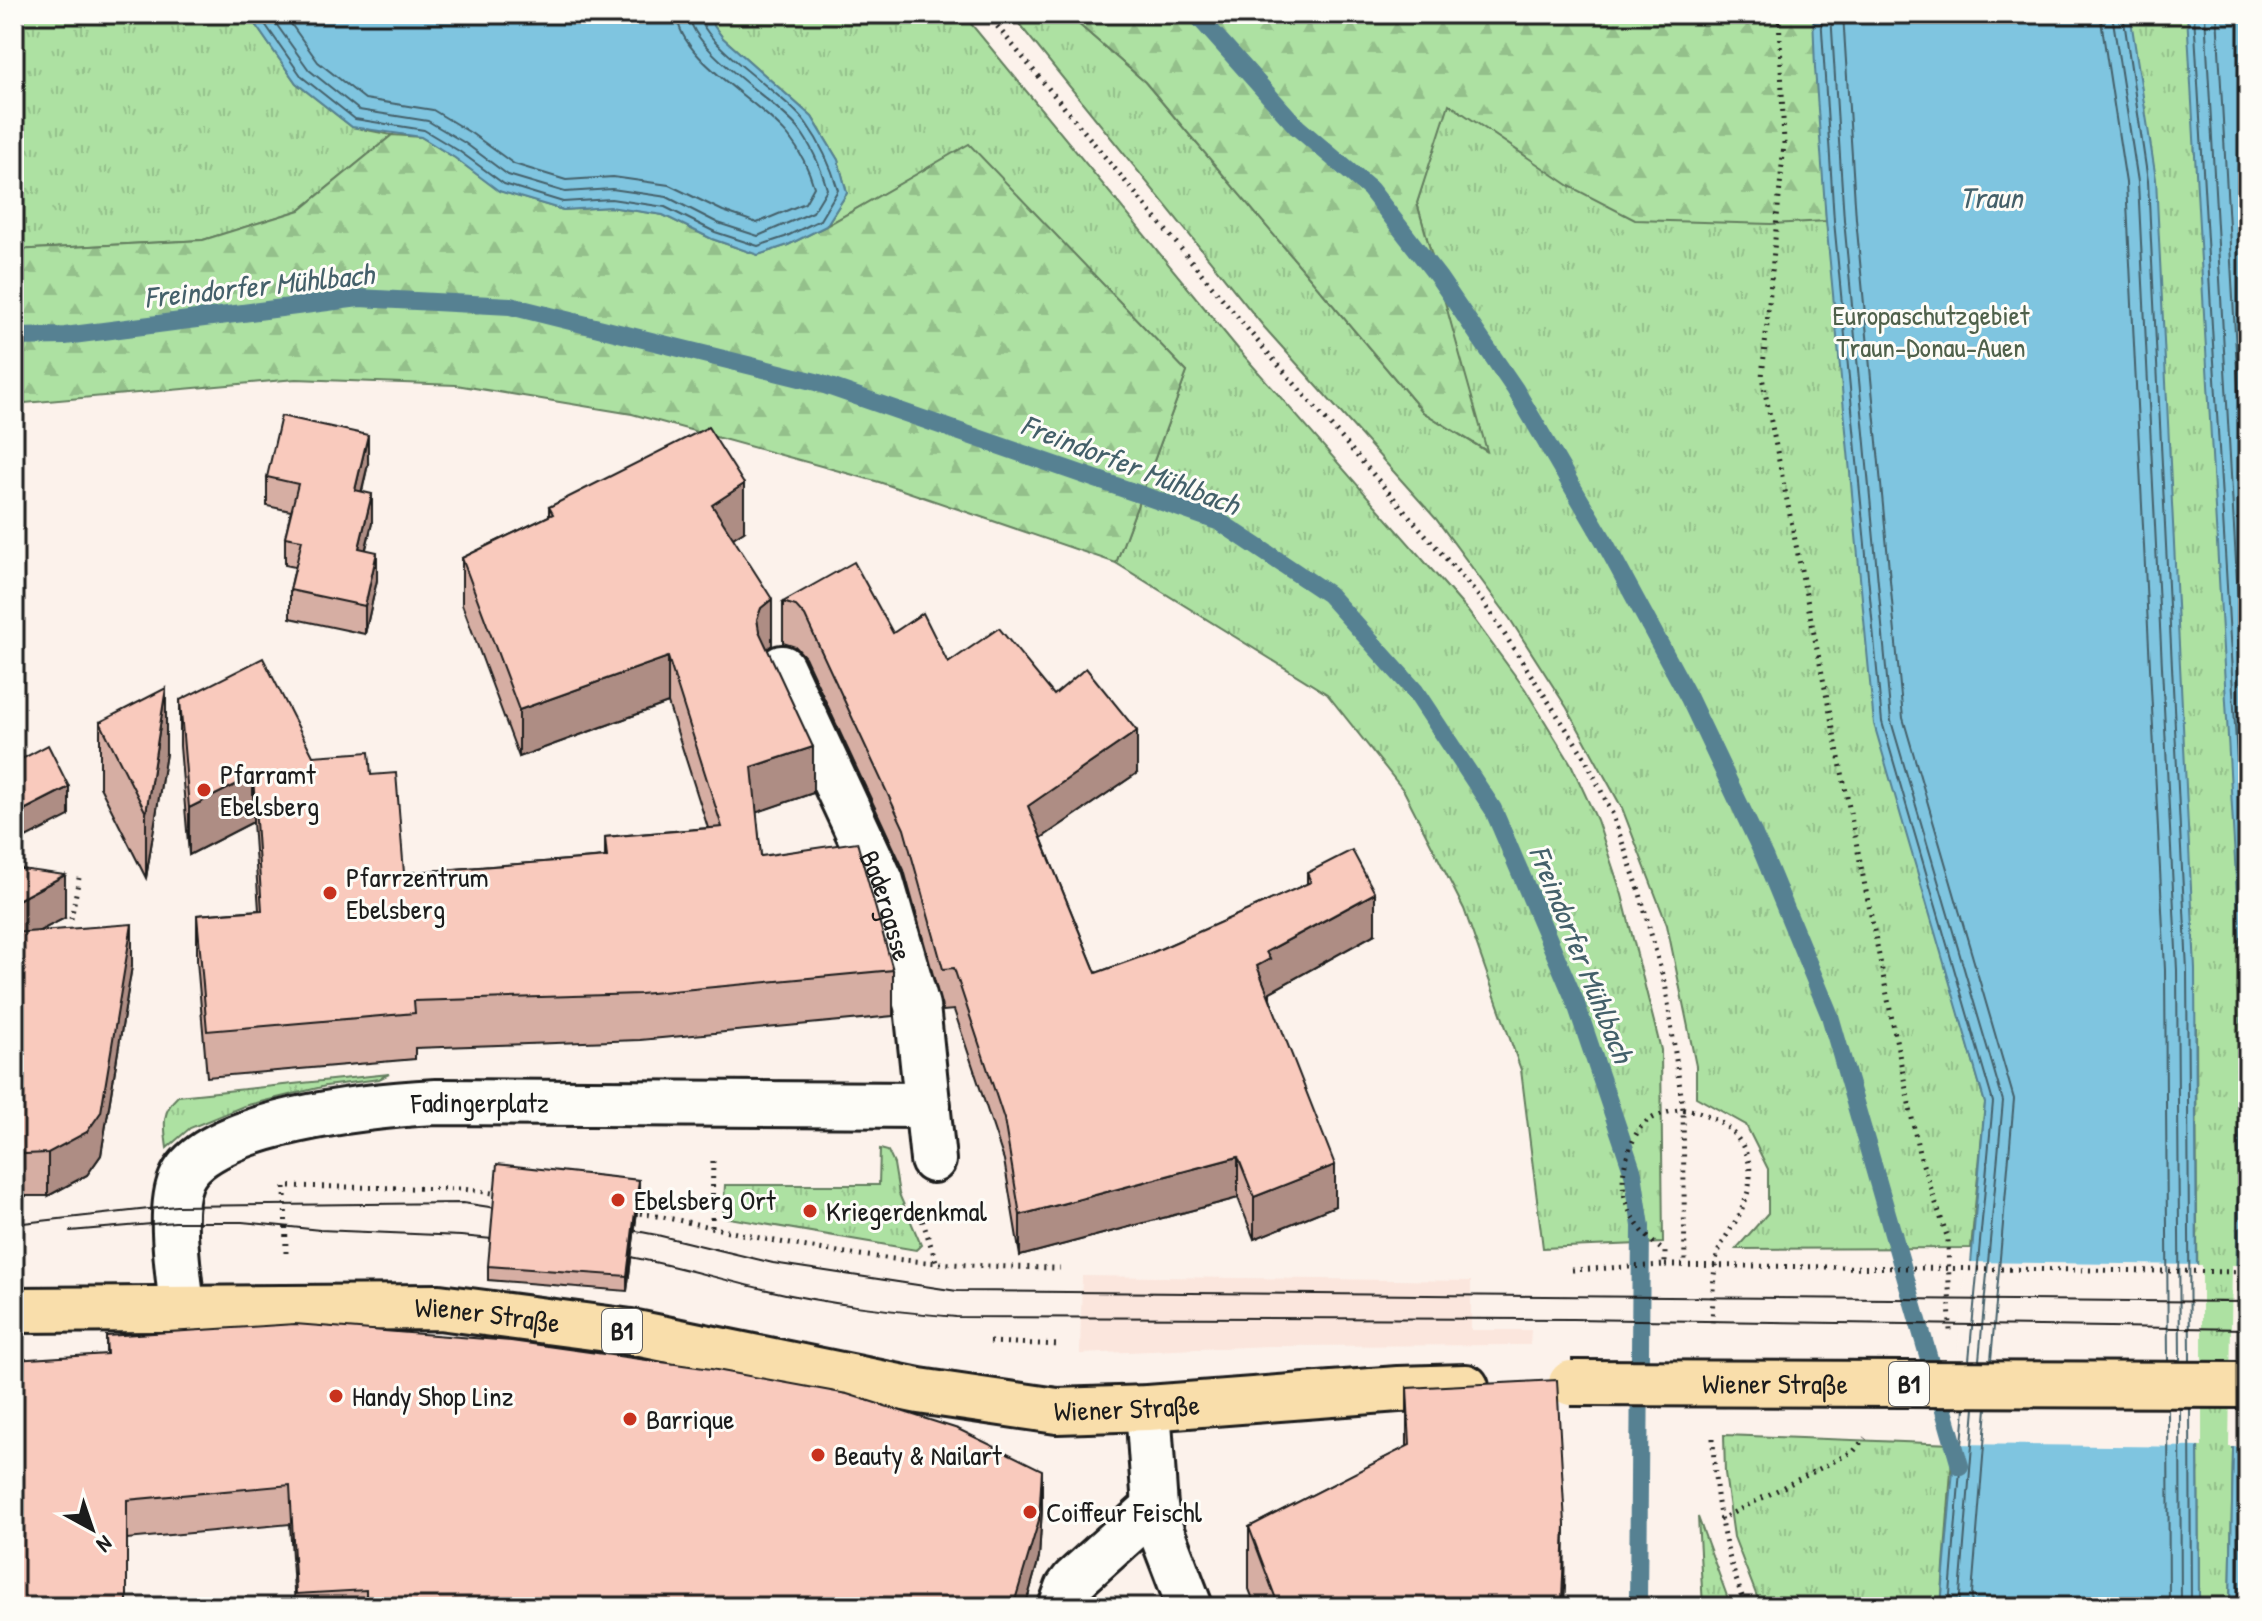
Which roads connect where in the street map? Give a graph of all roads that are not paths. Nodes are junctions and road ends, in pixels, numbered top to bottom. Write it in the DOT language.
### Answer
graph roads {
  1 [pos="782,668"];
  2 [pos="928,1105"];
  3 [pos="933,1160"];
  4 [pos="182,1308"];
  5 [pos="14,1310"];
  6 [pos="2248,1385"];
  7 [pos="1148,1408"];
  8 [pos="1155,1507"];
  9 [pos="1061,1607"];
  10 [pos="1190,1607"];
  1 -- 2 [label="street, Badergasse"];
  2 -- 3 [label="street, Badergasse"];
  2 -- 4 [label="street, Fadingerplatz"];
  4 -- 5 [label="main road, Wiener Straße / B1"];
  4 -- 7 [label="main road, Wiener Straße / B1"];
  6 -- 7 [label="main road, Wiener Straße / B1, bridge"];
  7 -- 8 [label="street"];
  8 -- 9 [label="street"];
  8 -- 10 [label="street"];
}
